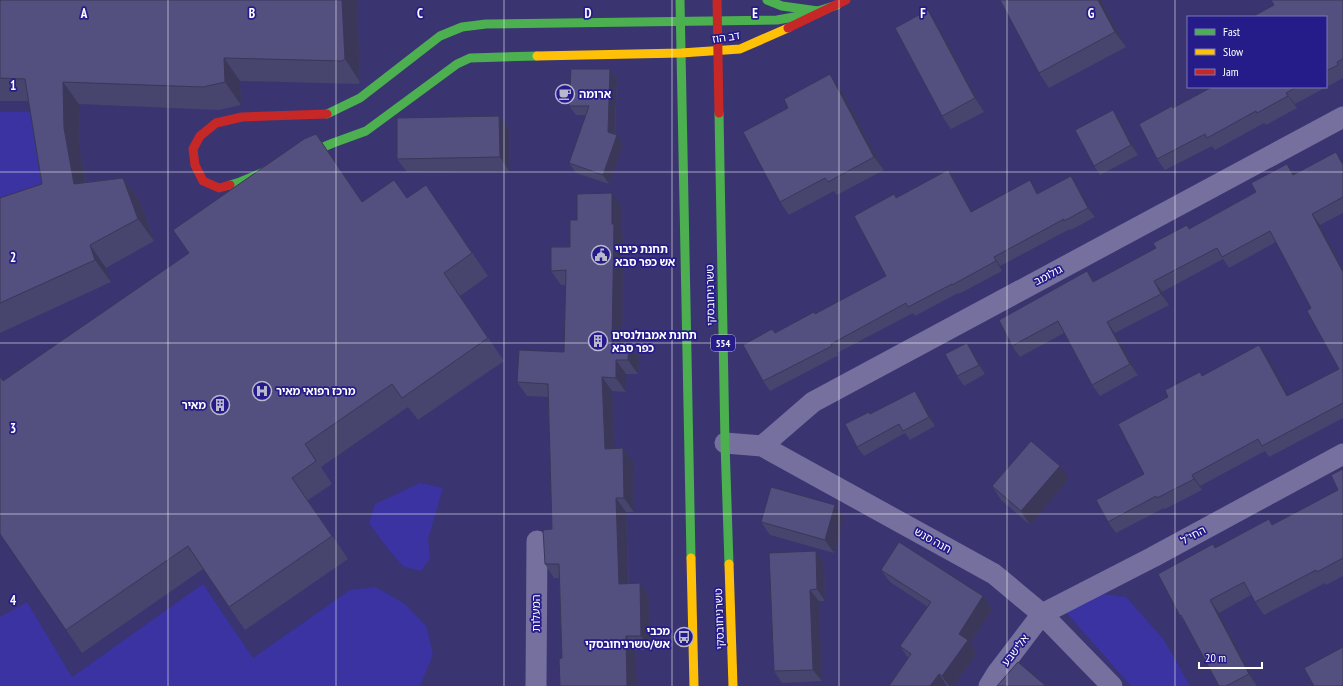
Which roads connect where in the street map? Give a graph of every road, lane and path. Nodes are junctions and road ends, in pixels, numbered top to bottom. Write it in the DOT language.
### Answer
graph roads {
  1 [pos="680,0"];
  2 [pos="717,0"];
  3 [pos="767,0"];
  4 [pos="846,0"];
  5 [pos="837,5"];
  6 [pos="818,11"];
  7 [pos="681,20"];
  8 [pos="717,20"];
  9 [pos="718,50"];
  10 [pos="681,53"];
  11 [pos="1343,117"];
  12 [pos="725,443"];
  13 [pos="762,446"];
  14 [pos="1343,454"];
  15 [pos="537,541"];
  16 [pos="1042,614"];
  17 [pos="536,686"];
  18 [pos="694,686"];
  19 [pos="733,686"];
  20 [pos="989,686"];
  21 [pos="1112,686"];
  1 -- 7 [label="main road"];
  2 -- 8 [label="main road, טשרניחובסקי / 554"];
  3 -- 6 [label="main road"];
  4 -- 5 [label="main road, דב הוז"];
  5 -- 6 [label="main road, דב הוז"];
  5 -- 9 [label="main road, דב הוז"];
  6 -- 8 [label="main road, דב הוז"];
  7 -- 8 [label="main road, דב הוז"];
  7 -- 10 [label="main road"];
  7 -- 10 [label="main road, דב הוז"];
  8 -- 9 [label="main road, טשרניחובסקי / 554"];
  9 -- 10 [label="main road, דב הוז"];
  9 -- 12 [label="main road, טשרניחובסקי / 554"];
  10 -- 18 [label="main road"];
  11 -- 13 [label="street, גולומב"];
  12 -- 13 [label="street, חנה סנש"];
  12 -- 19 [label="main road, טשרניחובסקי / 554"];
  13 -- 16 [label="street, חנה סנש"];
  14 -- 16 [label="street, החי\"ל"];
  15 -- 17 [label="street, המעלות"];
  16 -- 20 [label="street, אלישבע"];
  16 -- 21 [label="street, חנה סנש"];
}
